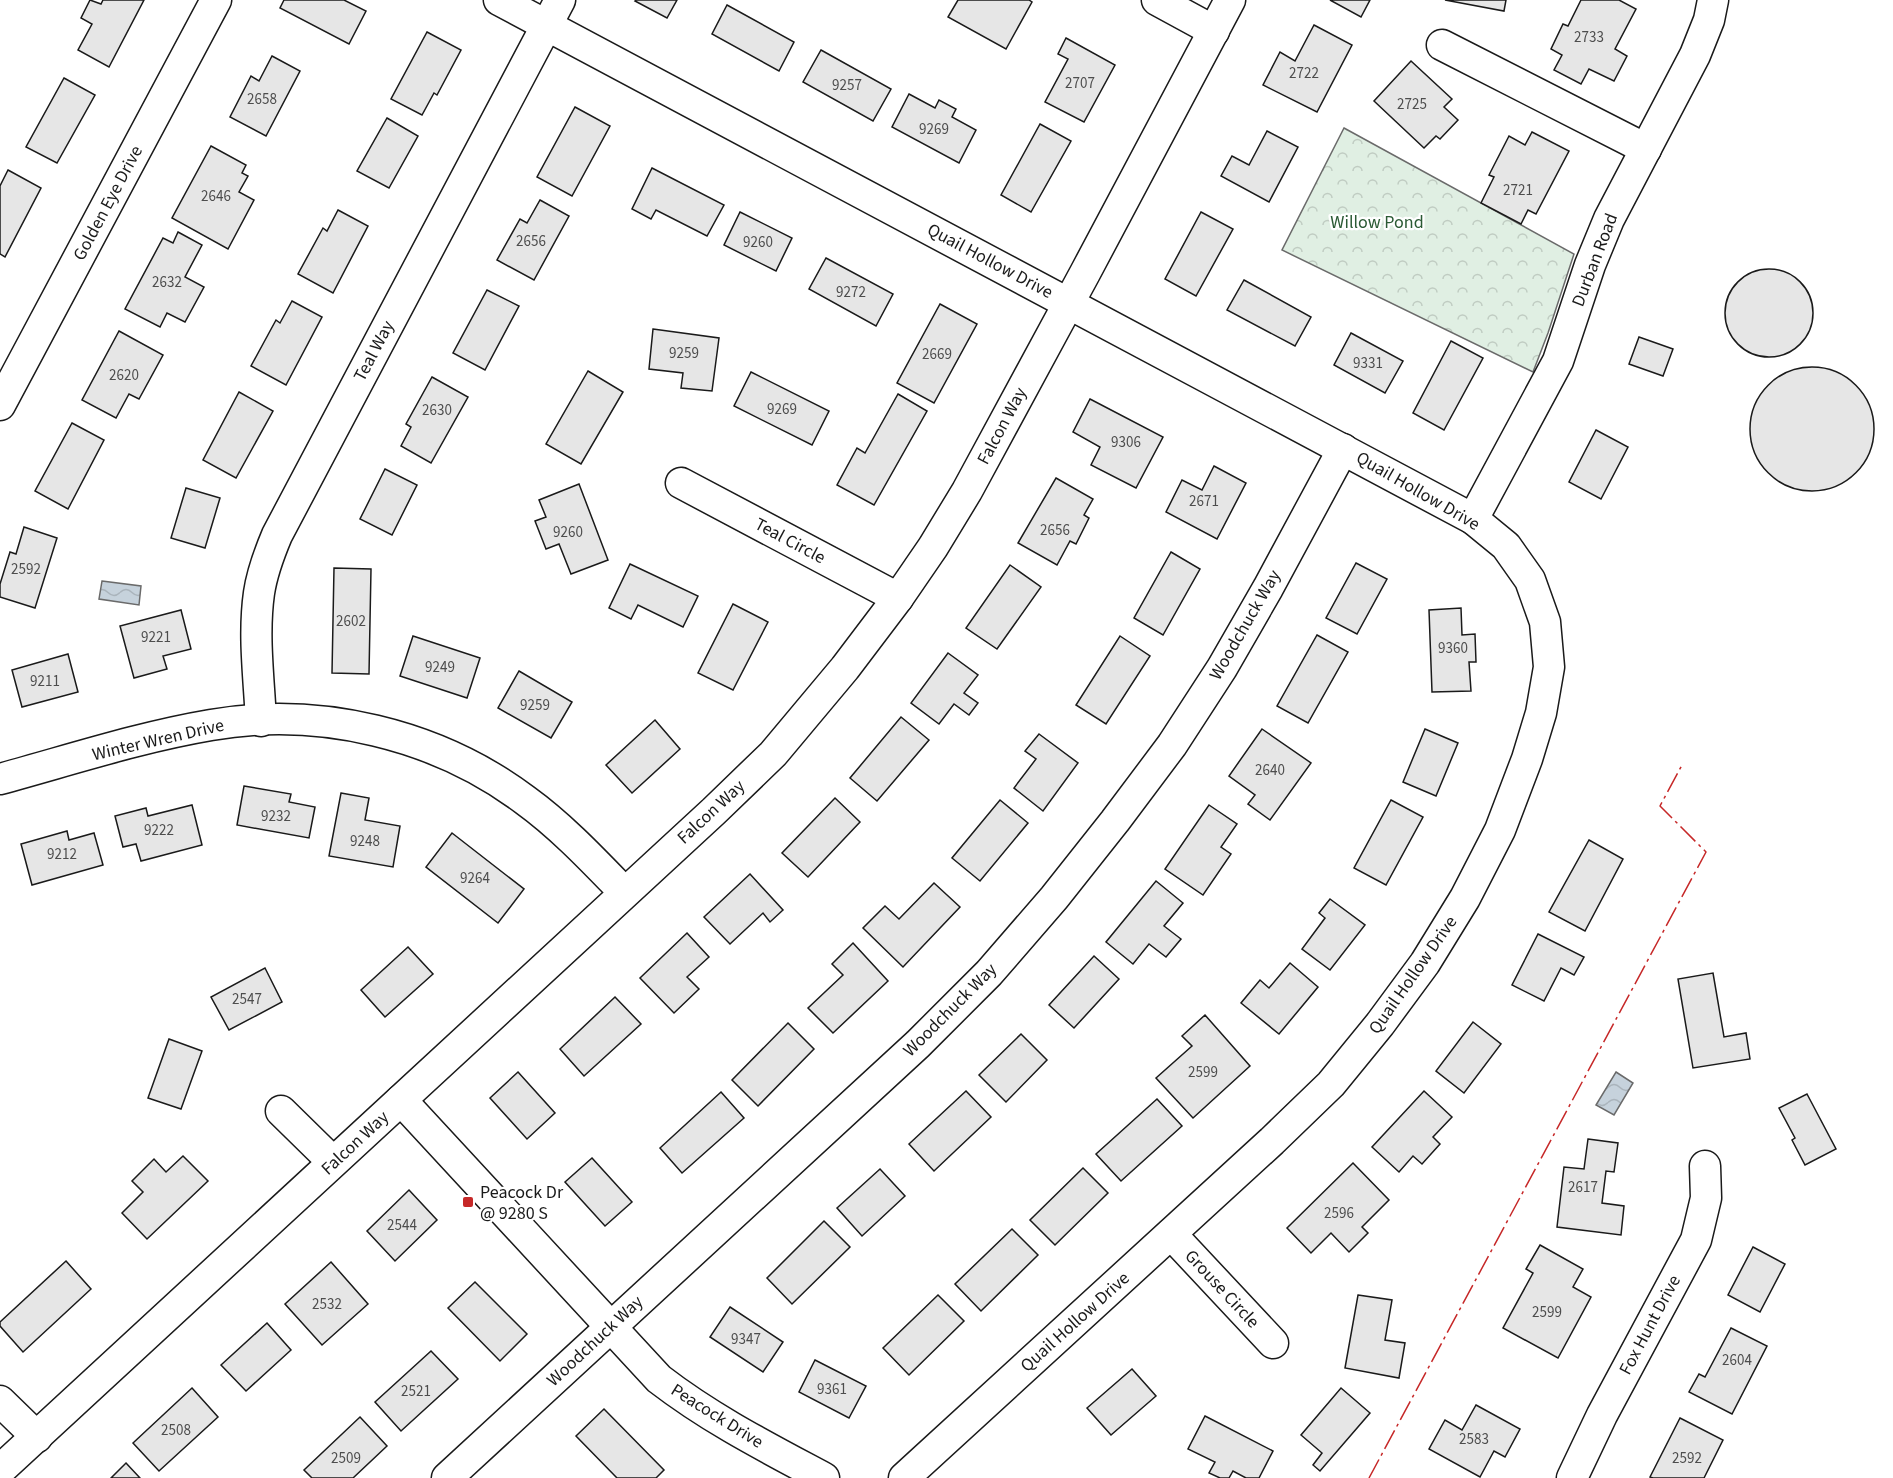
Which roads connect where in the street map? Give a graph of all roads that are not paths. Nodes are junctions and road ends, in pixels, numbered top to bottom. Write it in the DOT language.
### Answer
graph roads {
  1 [pos="216,0"];
  2 [pos="500,0"];
  3 [pos="1157,0"];
  4 [pos="1230,0"];
  5 [pos="1713,0"];
  6 [pos="553,13"];
  7 [pos="1214,31"];
  8 [pos="1442,45"];
  9 [pos="1646,149"];
  10 [pos="1068,303"];
  11 [pos="0,405"];
  12 [pos="1343,448"];
  13 [pos="681,483"];
  14 [pos="1473,519"];
  15 [pos="898,598"];
  16 [pos="261,720"];
  17 [pos="0,779"];
  18 [pos="624,892"];
  19 [pos="401,1100"];
  20 [pos="281,1111"];
  21 [pos="333,1162"];
  22 [pos="1705,1166"];
  23 [pos="1171,1234"];
  24 [pos="610,1327"];
  25 [pos="1273,1343"];
  26 [pos="0,1401"];
  27 [pos="37,1437"];
  28 [pos="0,1470"];
  29 [pos="447,1478"];
  30 [pos="824,1478"];
  31 [pos="904,1478"];
  32 [pos="1572,1478"];
  1 -- 11 [label="street, Golden Eye Drive"];
  2 -- 6 [label="street, Quail Hollow Drive"];
  3 -- 7 [label="street"];
  4 -- 7 [label="street, Falcon Way"];
  5 -- 9 [label="street, Durban Road"];
  6 -- 10 [label="street, Quail Hollow Drive"];
  6 -- 16 [label="street, Teal Way"];
  7 -- 10 [label="street, Falcon Way"];
  8 -- 9 [label="street"];
  9 -- 14 [label="street, Durban Road"];
  10 -- 12 [label="street, Quail Hollow Drive"];
  10 -- 15 [label="street, Falcon Way"];
  12 -- 14 [label="street, Quail Hollow Drive"];
  12 -- 24 [label="street, Woodchuck Way"];
  13 -- 15 [label="street, Teal Circle"];
  14 -- 23 [label="street, Quail Hollow Drive"];
  15 -- 18 [label="street, Falcon Way"];
  16 -- 17 [label="street, Winter Wren Drive"];
  16 -- 18 [label="street, Winter Wren Drive"];
  18 -- 19 [label="street, Falcon Way"];
  19 -- 21 [label="street, Falcon Way"];
  19 -- 24 [label="street, Peacock Drive"];
  20 -- 21 [label="street"];
  21 -- 27 [label="street, Falcon Way"];
  22 -- 32 [label="street, Fox Hunt Drive"];
  23 -- 25 [label="street, Grouse Circle"];
  23 -- 31 [label="street, Quail Hollow Drive"];
  24 -- 29 [label="street, Woodchuck Way"];
  24 -- 30 [label="street, Peacock Drive"];
  26 -- 27 [label="street"];
  27 -- 28 [label="street, Falcon Way"];
}
